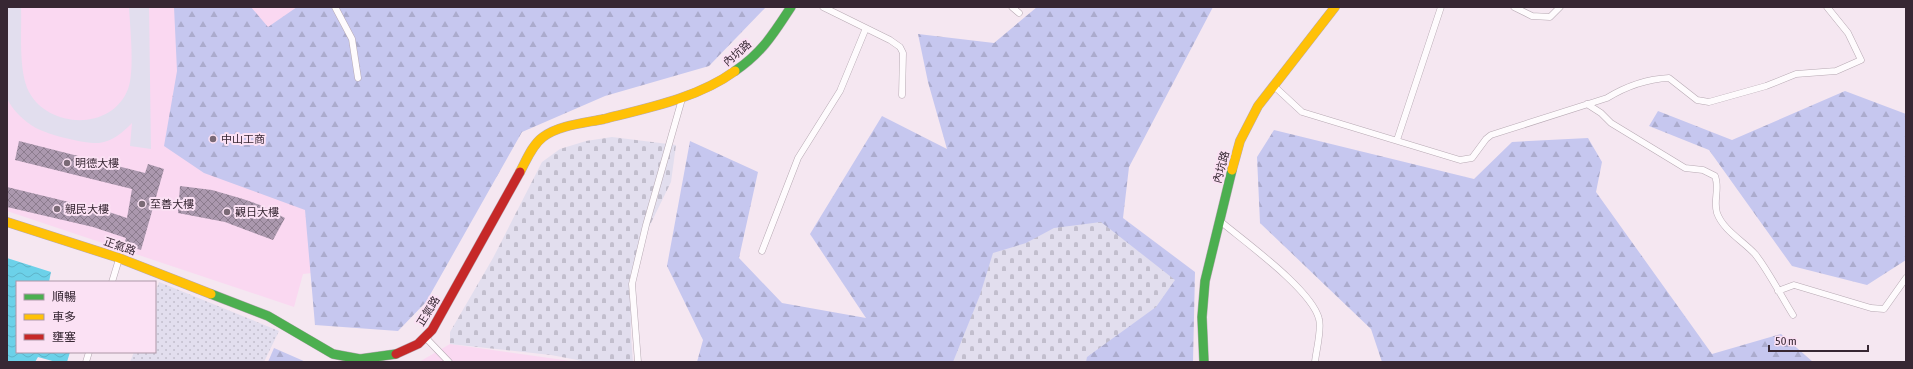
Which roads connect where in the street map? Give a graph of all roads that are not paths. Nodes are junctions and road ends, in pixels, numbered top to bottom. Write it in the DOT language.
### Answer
graph roads {
  1 [pos="335,7"];
  2 [pos="791,7"];
  3 [pos="823,7"];
  4 [pos="1012,7"];
  5 [pos="1335,7"];
  6 [pos="1441,7"];
  7 [pos="1514,7"];
  8 [pos="1560,7"];
  9 [pos="1827,7"];
  10 [pos="1019,13"];
  11 [pos="866,28"];
  12 [pos="358,78"];
  13 [pos="1274,86"];
  14 [pos="902,95"];
  15 [pos="682,98"];
  16 [pos="1587,104"];
  17 [pos="1397,140"];
  18 [pos="1219,220"];
  19 [pos="7,222"];
  20 [pos="762,251"];
  21 [pos="119,258"];
  22 [pos="1906,278"];
  23 [pos="112,281"];
  24 [pos="1780,291"];
  25 [pos="1793,315"];
  26 [pos="425,337"];
  27 [pos="449,362"];
  28 [pos="638,362"];
  29 [pos="1204,362"];
  30 [pos="1315,362"];
  1 -- 12 [label="lane"];
  2 -- 15 [label="street, 內坑路"];
  3 -- 11 [label="lane"];
  4 -- 10 [label="lane"];
  5 -- 13 [label="street, 內坑路"];
  6 -- 17 [label="lane"];
  7 -- 8 [label="lane"];
  9 -- 16 [label="lane"];
  11 -- 14 [label="lane"];
  11 -- 20 [label="lane"];
  13 -- 17 [label="lane"];
  13 -- 18 [label="street, 內坑路"];
  15 -- 26 [label="street, 正氣路"];
  15 -- 28 [label="lane"];
  16 -- 17 [label="lane"];
  16 -- 24 [label="lane"];
  18 -- 29 [label="street, 內坑路"];
  18 -- 30 [label="lane"];
  19 -- 21 [label="street, 正氣路"];
  21 -- 23 [label="lane"];
  21 -- 26 [label="street, 正氣路"];
  22 -- 24 [label="lane"];
  24 -- 25 [label="lane"];
  26 -- 27 [label="lane"];
}
